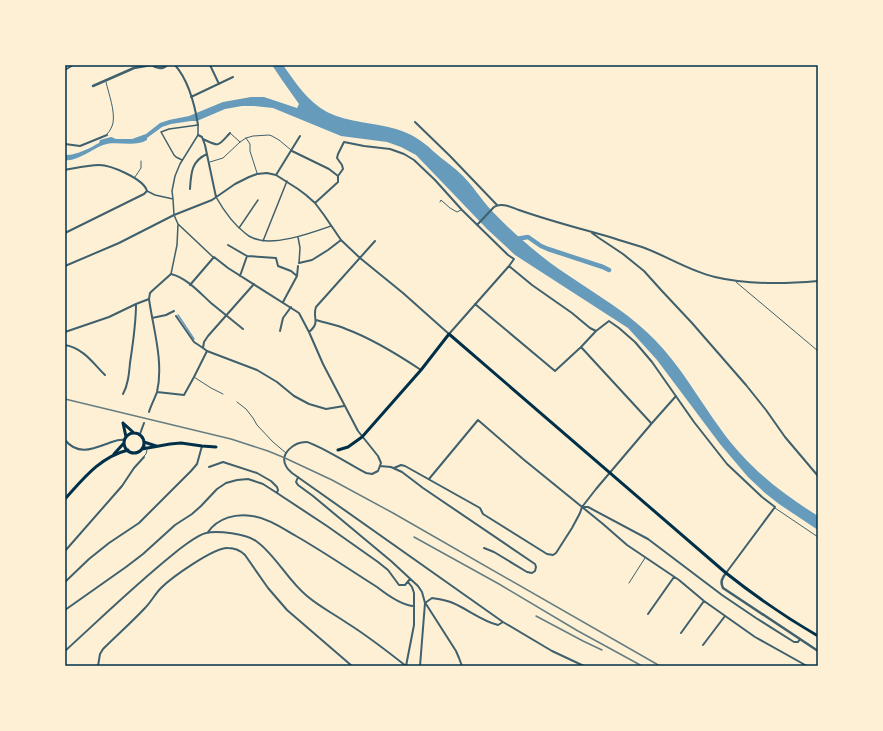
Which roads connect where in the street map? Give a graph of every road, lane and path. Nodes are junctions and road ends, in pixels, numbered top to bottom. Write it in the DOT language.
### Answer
graph roads {
  1 [pos="73,65"];
  2 [pos="139,65"];
  3 [pos="151,65"];
  4 [pos="167,65"];
  5 [pos="171,65"];
  6 [pos="175,65"];
  7 [pos="210,65"];
  8 [pos="134,68"];
  9 [pos="65,70"];
  10 [pos="233,77"];
  11 [pos="106,81"];
  12 [pos="219,84"];
  13 [pos="93,86"];
  14 [pos="191,97"];
  15 [pos="415,122"];
  16 [pos="198,125"];
  17 [pos="230,133"];
  18 [pos="198,134"];
  19 [pos="107,135"];
  20 [pos="300,136"];
  21 [pos="246,138"];
  22 [pos="203,139"];
  23 [pos="240,142"];
  24 [pos="65,144"];
  25 [pos="292,151"];
  26 [pos="207,154"];
  27 [pos="182,160"];
  28 [pos="141,161"];
  29 [pos="209,162"];
  30 [pos="65,170"];
  31 [pos="257,174"];
  32 [pos="276,175"];
  33 [pos="338,176"];
  34 [pos="135,177"];
  35 [pos="287,181"];
  36 [pos="190,189"];
  37 [pos="147,190"];
  38 [pos="216,197"];
  39 [pos="172,199"];
  40 [pos="258,200"];
  41 [pos="440,202"];
  42 [pos="315,203"];
  43 [pos="497,205"];
  44 [pos="462,210"];
  45 [pos="174,215"];
  46 [pos="178,224"];
  47 [pos="477,225"];
  48 [pos="331,226"];
  49 [pos="239,229"];
  50 [pos="591,232"];
  51 [pos="65,233"];
  52 [pos="298,237"];
  53 [pos="341,240"];
  54 [pos="263,241"];
  55 [pos="375,241"];
  56 [pos="228,245"];
  57 [pos="247,256"];
  58 [pos="214,257"];
  59 [pos="360,258"];
  60 [pos="298,264"];
  61 [pos="65,266"];
  62 [pos="509,266"];
  63 [pos="171,274"];
  64 [pos="240,276"];
  65 [pos="297,276"];
  66 [pos="735,281"];
  67 [pos="818,281"];
  68 [pos="254,284"];
  69 [pos="190,285"];
  70 [pos="149,299"];
  71 [pos="283,302"];
  72 [pos="136,304"];
  73 [pos="475,304"];
  74 [pos="291,307"];
  75 [pos="174,311"];
  76 [pos="176,316"];
  77 [pos="226,316"];
  78 [pos="152,318"];
  79 [pos="316,320"];
  80 [pos="243,329"];
  81 [pos="280,331"];
  82 [pos="596,331"];
  83 [pos="65,332"];
  84 [pos="308,332"];
  85 [pos="449,334"];
  86 [pos="65,345"];
  87 [pos="581,347"];
  88 [pos="203,348"];
  89 [pos="207,351"];
  90 [pos="818,352"];
  91 [pos="420,370"];
  92 [pos="105,375"];
  93 [pos="194,378"];
  94 [pos="156,392"];
  95 [pos="123,394"];
  96 [pos="223,394"];
  97 [pos="676,396"];
  98 [pos="237,402"];
  99 [pos="344,406"];
  100 [pos="149,412"];
  101 [pos="652,423"];
  102 [pos="144,424"];
  103 [pos="134,433"];
  104 [pos="140,434"];
  105 [pos="362,437"];
  106 [pos="65,440"];
  107 [pos="125,440"];
  108 [pos="144,443"];
  109 [pos="158,446"];
  110 [pos="202,446"];
  111 [pos="216,447"];
  112 [pos="147,448"];
  113 [pos="142,449"];
  114 [pos="128,450"];
  115 [pos="338,450"];
  116 [pos="286,453"];
  117 [pos="113,455"];
  118 [pos="144,457"];
  119 [pos="380,466"];
  120 [pos="209,467"];
  121 [pos="394,468"];
  122 [pos="610,473"];
  123 [pos="818,476"];
  124 [pos="298,477"];
  125 [pos="429,479"];
  126 [pos="277,493"];
  127 [pos="65,499"];
  128 [pos="582,507"];
  129 [pos="775,508"];
  130 [pos="208,533"];
  131 [pos="818,537"];
  132 [pos="484,548"];
  133 [pos="65,550"];
  134 [pos="645,558"];
  135 [pos="726,572"];
  136 [pos="674,577"];
  137 [pos="410,579"];
  138 [pos="65,582"];
  139 [pos="408,582"];
  140 [pos="629,583"];
  141 [pos="704,601"];
  142 [pos="425,603"];
  143 [pos="414,606"];
  144 [pos="65,610"];
  145 [pos="648,614"];
  146 [pos="725,616"];
  147 [pos="504,622"];
  148 [pos="681,633"];
  149 [pos="818,636"];
  150 [pos="800,639"];
  151 [pos="703,645"];
  152 [pos="65,651"];
  153 [pos="818,651"];
  154 [pos="98,666"];
  155 [pos="352,666"];
  156 [pos="406,666"];
  157 [pos="420,666"];
  158 [pos="462,666"];
  159 [pos="584,666"];
  160 [pos="807,666"];
  1 -- 9 [label="street"];
  2 -- 8 [label="street"];
  3 -- 4 [label="street"];
  3 -- 8 [label="street"];
  5 -- 6 [label="street"];
  6 -- 14 [label="street"];
  7 -- 12 [label="street"];
  8 -- 11 [label="street"];
  10 -- 12 [label="street"];
  11 -- 13 [label="street"];
  11 -- 19 [label="lane"];
  12 -- 14 [label="street"];
  14 -- 16 [label="street"];
  15 -- 43 [label="street"];
  16 -- 18 [label="street"];
  16 -- 27 [label="street"];
  17 -- 22 [label="street"];
  17 -- 23 [label="lane"];
  18 -- 22 [label="street"];
  18 -- 27 [label="street"];
  19 -- 24 [label="street"];
  20 -- 25 [label="street"];
  21 -- 23 [label="lane"];
  21 -- 25 [label="lane"];
  21 -- 31 [label="lane"];
  22 -- 26 [label="street"];
  23 -- 29 [label="lane"];
  25 -- 32 [label="street"];
  25 -- 33 [label="street"];
  26 -- 29 [label="street"];
  26 -- 36 [label="street"];
  27 -- 39 [label="street"];
  28 -- 34 [label="lane"];
  29 -- 38 [label="street"];
  30 -- 34 [label="street"];
  31 -- 32 [label="street"];
  31 -- 38 [label="street"];
  32 -- 35 [label="street"];
  33 -- 42 [label="street"];
  33 -- 44 [label="street"];
  34 -- 37 [label="street"];
  35 -- 42 [label="street"];
  35 -- 54 [label="street"];
  37 -- 39 [label="street"];
  37 -- 51 [label="street"];
  38 -- 45 [label="street"];
  38 -- 49 [label="street"];
  39 -- 45 [label="street"];
  40 -- 49 [label="street"];
  41 -- 44 [label="lane"];
  42 -- 48 [label="street"];
  43 -- 47 [label="street"];
  43 -- 50 [label="street"];
  44 -- 47 [label="street"];
  45 -- 46 [label="street"];
  45 -- 61 [label="street"];
  46 -- 58 [label="street"];
  46 -- 63 [label="street"];
  47 -- 62 [label="street"];
  48 -- 52 [label="street"];
  48 -- 53 [label="street"];
  49 -- 54 [label="street"];
  50 -- 66 [label="street"];
  50 -- 123 [label="street"];
  52 -- 54 [label="street"];
  52 -- 60 [label="street"];
  53 -- 59 [label="street"];
  53 -- 60 [label="street"];
  55 -- 59 [label="street"];
  56 -- 57 [label="street"];
  57 -- 64 [label="street"];
  57 -- 65 [label="street"];
  58 -- 64 [label="street"];
  58 -- 69 [label="street"];
  59 -- 79 [label="street"];
  59 -- 85 [label="street"];
  60 -- 65 [label="street"];
  62 -- 73 [label="street"];
  62 -- 82 [label="street"];
  63 -- 69 [label="street"];
  63 -- 70 [label="street"];
  64 -- 68 [label="street"];
  65 -- 71 [label="street"];
  66 -- 67 [label="street"];
  66 -- 90 [label="lane"];
  68 -- 71 [label="street"];
  68 -- 77 [label="street"];
  69 -- 77 [label="street"];
  70 -- 72 [label="street"];
  70 -- 78 [label="street"];
  71 -- 74 [label="street"];
  72 -- 83 [label="street"];
  72 -- 95 [label="street"];
  73 -- 85 [label="street"];
  73 -- 87 [label="street"];
  74 -- 81 [label="street"];
  74 -- 84 [label="street"];
  75 -- 78 [label="street"];
  76 -- 88 [label="street"];
  77 -- 80 [label="street"];
  77 -- 88 [label="street"];
  78 -- 94 [label="street"];
  79 -- 84 [label="street"];
  79 -- 91 [label="street"];
  82 -- 87 [label="street"];
  82 -- 97 [label="street"];
  84 -- 99 [label="street"];
  85 -- 91 [label="main road"];
  85 -- 122 [label="main road"];
  86 -- 92 [label="street"];
  87 -- 101 [label="street"];
  88 -- 89 [label="street"];
  89 -- 93 [label="street"];
  89 -- 99 [label="street"];
  91 -- 105 [label="main road"];
  93 -- 94 [label="street"];
  93 -- 96 [label="lane"];
  94 -- 100 [label="street"];
  97 -- 101 [label="street"];
  97 -- 129 [label="street"];
  98 -- 116 [label="lane"];
  99 -- 105 [label="street"];
  101 -- 122 [label="street"];
  102 -- 104 [label="street"];
  103 -- 104 [label="main road"];
  103 -- 107 [label="main road"];
  103 -- 107 [label="main road"];
  104 -- 108 [label="main road"];
  105 -- 115 [label="main road"];
  105 -- 119 [label="street"];
  106 -- 107 [label="street"];
  107 -- 114 [label="main road"];
  107 -- 117 [label="main road"];
  108 -- 109 [label="main road"];
  108 -- 112 [label="lane"];
  108 -- 113 [label="main road"];
  109 -- 110 [label="main road"];
  109 -- 112 [label="main road"];
  110 -- 111 [label="main road"];
  110 -- 138 [label="street"];
  112 -- 113 [label="main road"];
  112 -- 118 [label="lane"];
  113 -- 114 [label="main road"];
  114 -- 117 [label="main road"];
  116 -- 119 [label="street"];
  116 -- 124 [label="street"];
  117 -- 127 [label="main road"];
  118 -- 133 [label="street"];
  119 -- 121 [label="street"];
  120 -- 126 [label="street"];
  121 -- 125 [label="street"];
  121 -- 132 [label="street"];
  122 -- 128 [label="street"];
  122 -- 135 [label="main road"];
  124 -- 137 [label="street"];
  124 -- 147 [label="street"];
  125 -- 128 [label="street"];
  125 -- 128 [label="street"];
  126 -- 139 [label="street"];
  126 -- 144 [label="street"];
  128 -- 134 [label="street"];
  128 -- 150 [label="street"];
  129 -- 131 [label="lane"];
  129 -- 135 [label="street"];
  130 -- 143 [label="street"];
  130 -- 152 [label="street"];
  130 -- 156 [label="street"];
  134 -- 136 [label="street"];
  134 -- 140 [label="lane"];
  135 -- 149 [label="main road"];
  135 -- 150 [label="street"];
  136 -- 141 [label="street"];
  136 -- 145 [label="street"];
  137 -- 139 [label="street"];
  137 -- 142 [label="street"];
  139 -- 143 [label="street"];
  141 -- 146 [label="street"];
  141 -- 148 [label="street"];
  142 -- 147 [label="street"];
  142 -- 157 [label="street"];
  142 -- 158 [label="street"];
  143 -- 156 [label="street"];
  146 -- 151 [label="street"];
  146 -- 160 [label="street"];
  147 -- 159 [label="street"];
  150 -- 153 [label="street"];
  154 -- 155 [label="street"];
}
